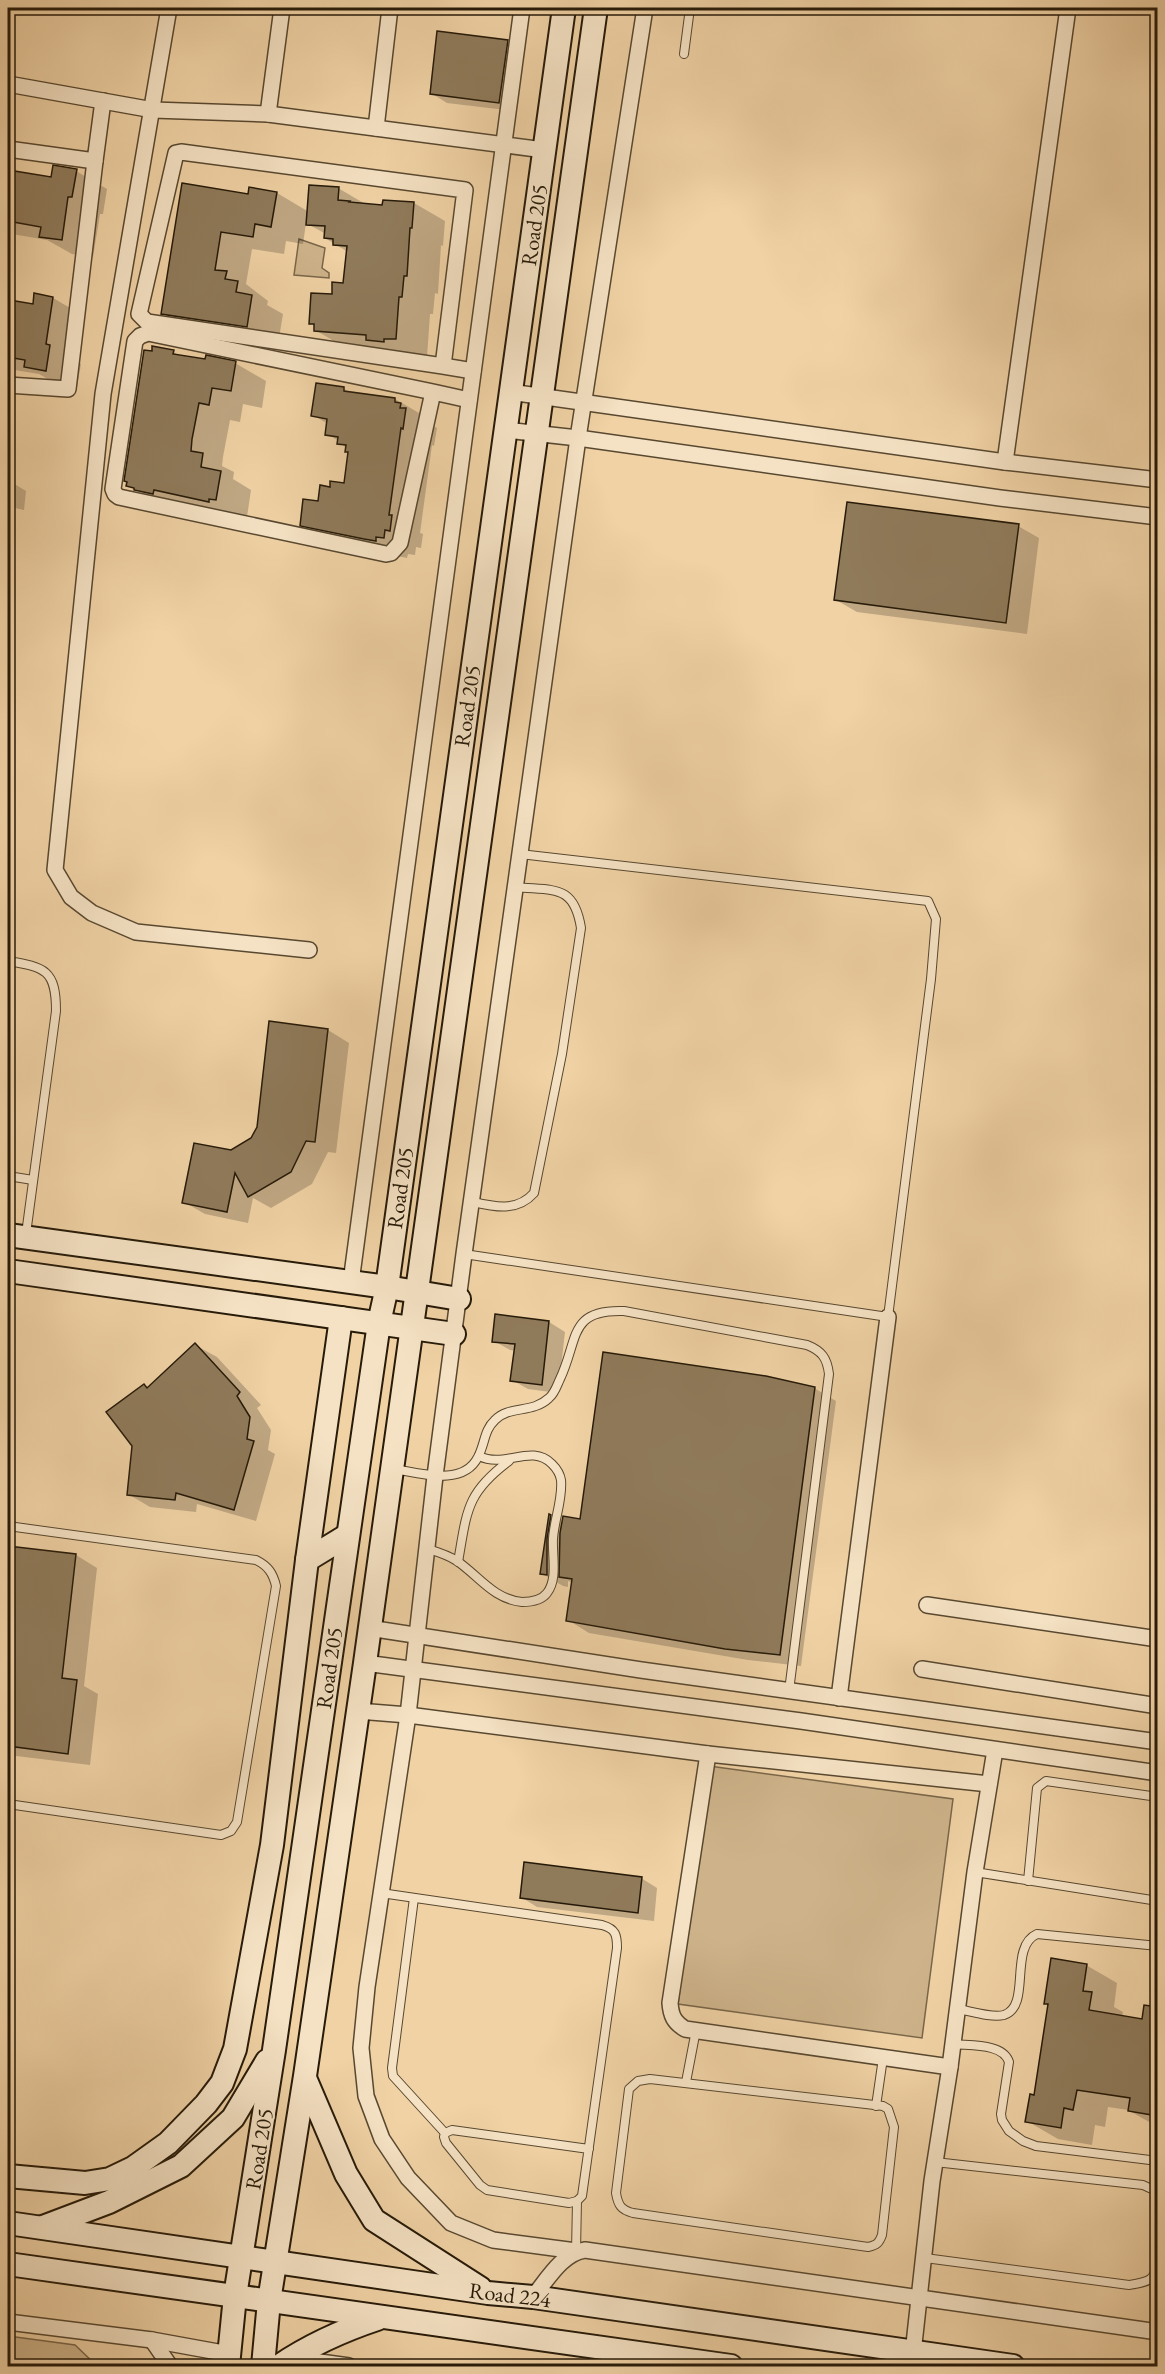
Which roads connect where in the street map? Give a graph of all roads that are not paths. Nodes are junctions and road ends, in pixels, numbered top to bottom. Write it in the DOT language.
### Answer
graph roads {
  1 [pos="169,8"];
  2 [pos="282,8"];
  3 [pos="390,8"];
  4 [pos="522,8"];
  5 [pos="564,8"];
  6 [pos="596,8"];
  7 [pos="645,8"];
  8 [pos="690,8"];
  9 [pos="1068,8"];
  10 [pos="684,54"];
  11 [pos="8,84"];
  12 [pos="103,101"];
  13 [pos="153,110"];
  14 [pos="268,114"];
  15 [pos="376,128"];
  16 [pos="503,145"];
  17 [pos="8,149"];
  18 [pos="544,150"];
  19 [pos="95,161"];
  20 [pos="443,366"];
  21 [pos="473,371"];
  22 [pos="8,385"];
  23 [pos="433,392"];
  24 [pos="510,392"];
  25 [pos="542,398"];
  26 [pos="469,400"];
  27 [pos="584,404"];
  28 [pos="505,430"];
  29 [pos="537,435"];
  30 [pos="578,438"];
  31 [pos="1005,462"];
  32 [pos="1158,480"];
  33 [pos="1158,517"];
  34 [pos="520,854"];
  35 [pos="516,887"];
  36 [pos="309,950"];
  37 [pos="8,961"];
  38 [pos="8,1176"];
  39 [pos="33,1180"];
  40 [pos="473,1202"];
  41 [pos="16,1236"];
  42 [pos="465,1254"];
  43 [pos="8,1271"];
  44 [pos="351,1282"];
  45 [pos="387,1287"];
  46 [pos="418,1292"];
  47 [pos="459,1299"];
  48 [pos="888,1317"];
  49 [pos="340,1318"];
  50 [pos="379,1323"];
  51 [pos="410,1328"];
  52 [pos="454,1334"];
  53 [pos="479,1456"];
  54 [pos="513,1458"];
  55 [pos="391,1468"];
  56 [pos="435,1476"];
  57 [pos="8,1526"];
  58 [pos="348,1535"];
  59 [pos="428,1549"];
  60 [pos="307,1560"];
  61 [pos="458,1562"];
  62 [pos="927,1605"];
  63 [pos="369,1628"];
  64 [pos="416,1635"];
  65 [pos="1158,1639"];
  66 [pos="365,1663"];
  67 [pos="922,1669"];
  68 [pos="414,1670"];
  69 [pos="789,1691"];
  70 [pos="839,1698"];
  71 [pos="1158,1706"];
  72 [pos="358,1711"];
  73 [pos="408,1715"];
  74 [pos="1158,1742"];
  75 [pos="995,1750"];
  76 [pos="708,1754"];
  77 [pos="1158,1773"];
  78 [pos="989,1784"];
  79 [pos="1158,1797"];
  80 [pos="8,1804"];
  81 [pos="975,1872"];
  82 [pos="1028,1881"];
  83 [pos="381,1893"];
  84 [pos="414,1898"];
  85 [pos="1158,1901"];
  86 [pos="1158,1946"];
  87 [pos="957,2009"];
  88 [pos="696,2030"];
  89 [pos="953,2044"];
  90 [pos="274,2050"];
  91 [pos="883,2058"];
  92 [pos="950,2067"];
  93 [pos="305,2076"];
  94 [pos="686,2082"];
  95 [pos="876,2106"];
  96 [pos="445,2133"];
  97 [pos="589,2149"];
  98 [pos="1158,2161"];
  99 [pos="935,2162"];
  100 [pos="8,2176"];
  101 [pos="1158,2192"];
  102 [pos="577,2201"];
  103 [pos="8,2223"];
  104 [pos="42,2228"];
  105 [pos="576,2252"];
  106 [pos="242,2255"];
  107 [pos="925,2258"];
  108 [pos="1158,2260"];
  109 [pos="275,2262"];
  110 [pos="8,2264"];
  111 [pos="488,2293"];
  112 [pos="235,2296"];
  113 [pos="533,2297"];
  114 [pos="920,2299"];
  115 [pos="269,2301"];
  116 [pos="384,2317"];
  117 [pos="8,2322"];
  118 [pos="1158,2332"];
  119 [pos="152,2340"];
  120 [pos="228,2360"];
  121 [pos="913,2360"];
  122 [pos="285,2362"];
  123 [pos="170,2367"];
  124 [pos="263,2367"];
  125 [pos="349,2367"];
  126 [pos="731,2367"];
  127 [pos="1013,2367"];
  1 -- 13 [label="street"];
  2 -- 14 [label="street"];
  3 -- 15 [label="street"];
  4 -- 16 [label="street"];
  5 -- 18 [label="main road, Road 205"];
  6 -- 25 [label="main road, Road 205"];
  7 -- 27 [label="street"];
  8 -- 10 [label="lane"];
  9 -- 31 [label="street"];
  11 -- 12 [label="street"];
  12 -- 13 [label="street"];
  12 -- 19 [label="street"];
  13 -- 14 [label="street"];
  13 -- 36 [label="street"];
  14 -- 15 [label="street"];
  15 -- 16 [label="street"];
  16 -- 18 [label="street"];
  16 -- 21 [label="street"];
  17 -- 19 [label="street"];
  18 -- 24 [label="main road, Road 205"];
  19 -- 22 [label="street"];
  20 -- 20 [label="street"];
  20 -- 21 [label="street"];
  21 -- 26 [label="street"];
  23 -- 23 [label="street"];
  23 -- 26 [label="street"];
  24 -- 25 [label="street"];
  24 -- 28 [label="main road, Road 205"];
  25 -- 27 [label="street"];
  25 -- 29 [label="main road, Road 205"];
  26 -- 44 [label="street"];
  27 -- 30 [label="street"];
  27 -- 31 [label="street"];
  28 -- 29 [label="street"];
  28 -- 45 [label="main road, Road 205"];
  29 -- 30 [label="street"];
  29 -- 46 [label="main road, Road 205"];
  30 -- 33 [label="street"];
  30 -- 34 [label="street"];
  31 -- 32 [label="street"];
  34 -- 35 [label="street"];
  34 -- 48 [label="lane"];
  35 -- 40 [label="street"];
  35 -- 40 [label="lane"];
  37 -- 39 [label="lane"];
  38 -- 39 [label="lane"];
  39 -- 41 [label="lane"];
  40 -- 42 [label="street"];
  41 -- 44 [label="main road"];
  42 -- 47 [label="street"];
  42 -- 48 [label="lane"];
  43 -- 49 [label="main road"];
  44 -- 45 [label="main road"];
  45 -- 46 [label="main road"];
  45 -- 50 [label="main road, Road 205"];
  46 -- 47 [label="main road"];
  46 -- 51 [label="main road, Road 205"];
  47 -- 52 [label="street"];
  48 -- 70 [label="street"];
  49 -- 50 [label="main road"];
  49 -- 60 [label="main road"];
  50 -- 51 [label="main road"];
  50 -- 58 [label="main road, Road 205"];
  51 -- 52 [label="main road"];
  51 -- 55 [label="main road, Road 205"];
  52 -- 56 [label="street"];
  53 -- 54 [label="lane"];
  53 -- 56 [label="lane"];
  53 -- 69 [label="lane"];
  54 -- 61 [label="lane"];
  54 -- 61 [label="lane"];
  55 -- 56 [label="lane"];
  55 -- 63 [label="main road, Road 205"];
  56 -- 59 [label="street"];
  57 -- 80 [label="lane"];
  58 -- 60 [label="main road"];
  58 -- 90 [label="main road, Road 205"];
  59 -- 61 [label="lane"];
  59 -- 64 [label="street"];
  60 -- 100 [label="main road"];
  62 -- 65 [label="street"];
  63 -- 64 [label="street"];
  63 -- 66 [label="main road, Road 205"];
  64 -- 68 [label="street"];
  64 -- 69 [label="street"];
  66 -- 68 [label="street"];
  66 -- 72 [label="main road, Road 205"];
  67 -- 71 [label="street"];
  68 -- 73 [label="street"];
  68 -- 75 [label="street"];
  69 -- 70 [label="street"];
  70 -- 74 [label="street"];
  72 -- 73 [label="street"];
  72 -- 93 [label="main road, Road 205"];
  73 -- 76 [label="street"];
  73 -- 83 [label="street"];
  75 -- 77 [label="street"];
  75 -- 78 [label="street"];
  76 -- 78 [label="street"];
  76 -- 88 [label="street"];
  78 -- 81 [label="street"];
  79 -- 82 [label="lane"];
  81 -- 82 [label="lane"];
  81 -- 87 [label="street"];
  82 -- 85 [label="lane"];
  83 -- 84 [label="lane"];
  83 -- 105 [label="street"];
  84 -- 96 [label="lane"];
  84 -- 97 [label="lane"];
  86 -- 87 [label="lane"];
  87 -- 89 [label="street"];
  88 -- 91 [label="street"];
  88 -- 94 [label="lane"];
  89 -- 92 [label="street"];
  89 -- 98 [label="lane"];
  90 -- 104 [label="main road"];
  90 -- 106 [label="main road, Road 205"];
  91 -- 92 [label="street"];
  91 -- 95 [label="lane"];
  92 -- 99 [label="street"];
  93 -- 109 [label="main road, Road 205"];
  93 -- 111 [label="main road"];
  94 -- 95 [label="lane"];
  94 -- 95 [label="lane"];
  96 -- 97 [label="lane"];
  96 -- 102 [label="lane"];
  97 -- 102 [label="lane"];
  99 -- 101 [label="lane"];
  99 -- 107 [label="street"];
  102 -- 105 [label="lane"];
  103 -- 104 [label="main road, Road 224"];
  104 -- 106 [label="main road, Road 224"];
  105 -- 113 [label="street"];
  105 -- 114 [label="street"];
  106 -- 109 [label="main road, Road 224"];
  106 -- 112 [label="main road, Road 205"];
  107 -- 108 [label="lane"];
  107 -- 114 [label="street"];
  109 -- 111 [label="main road, Road 224"];
  109 -- 115 [label="main road, Road 205"];
  110 -- 112 [label="main road, Road 224"];
  111 -- 113 [label="main road, Road 224"];
  112 -- 115 [label="main road, Road 224"];
  112 -- 120 [label="main road, Road 205"];
  113 -- 121 [label="main road, Road 224"];
  114 -- 118 [label="street"];
  114 -- 121 [label="street"];
  115 -- 116 [label="main road, Road 224"];
  115 -- 124 [label="main road, Road 205"];
  116 -- 122 [label="main road"];
  116 -- 126 [label="main road, Road 224"];
  117 -- 119 [label="street"];
  119 -- 120 [label="street"];
  119 -- 123 [label="street"];
  121 -- 127 [label="main road, Road 224"];
  122 -- 125 [label="street"];
}
